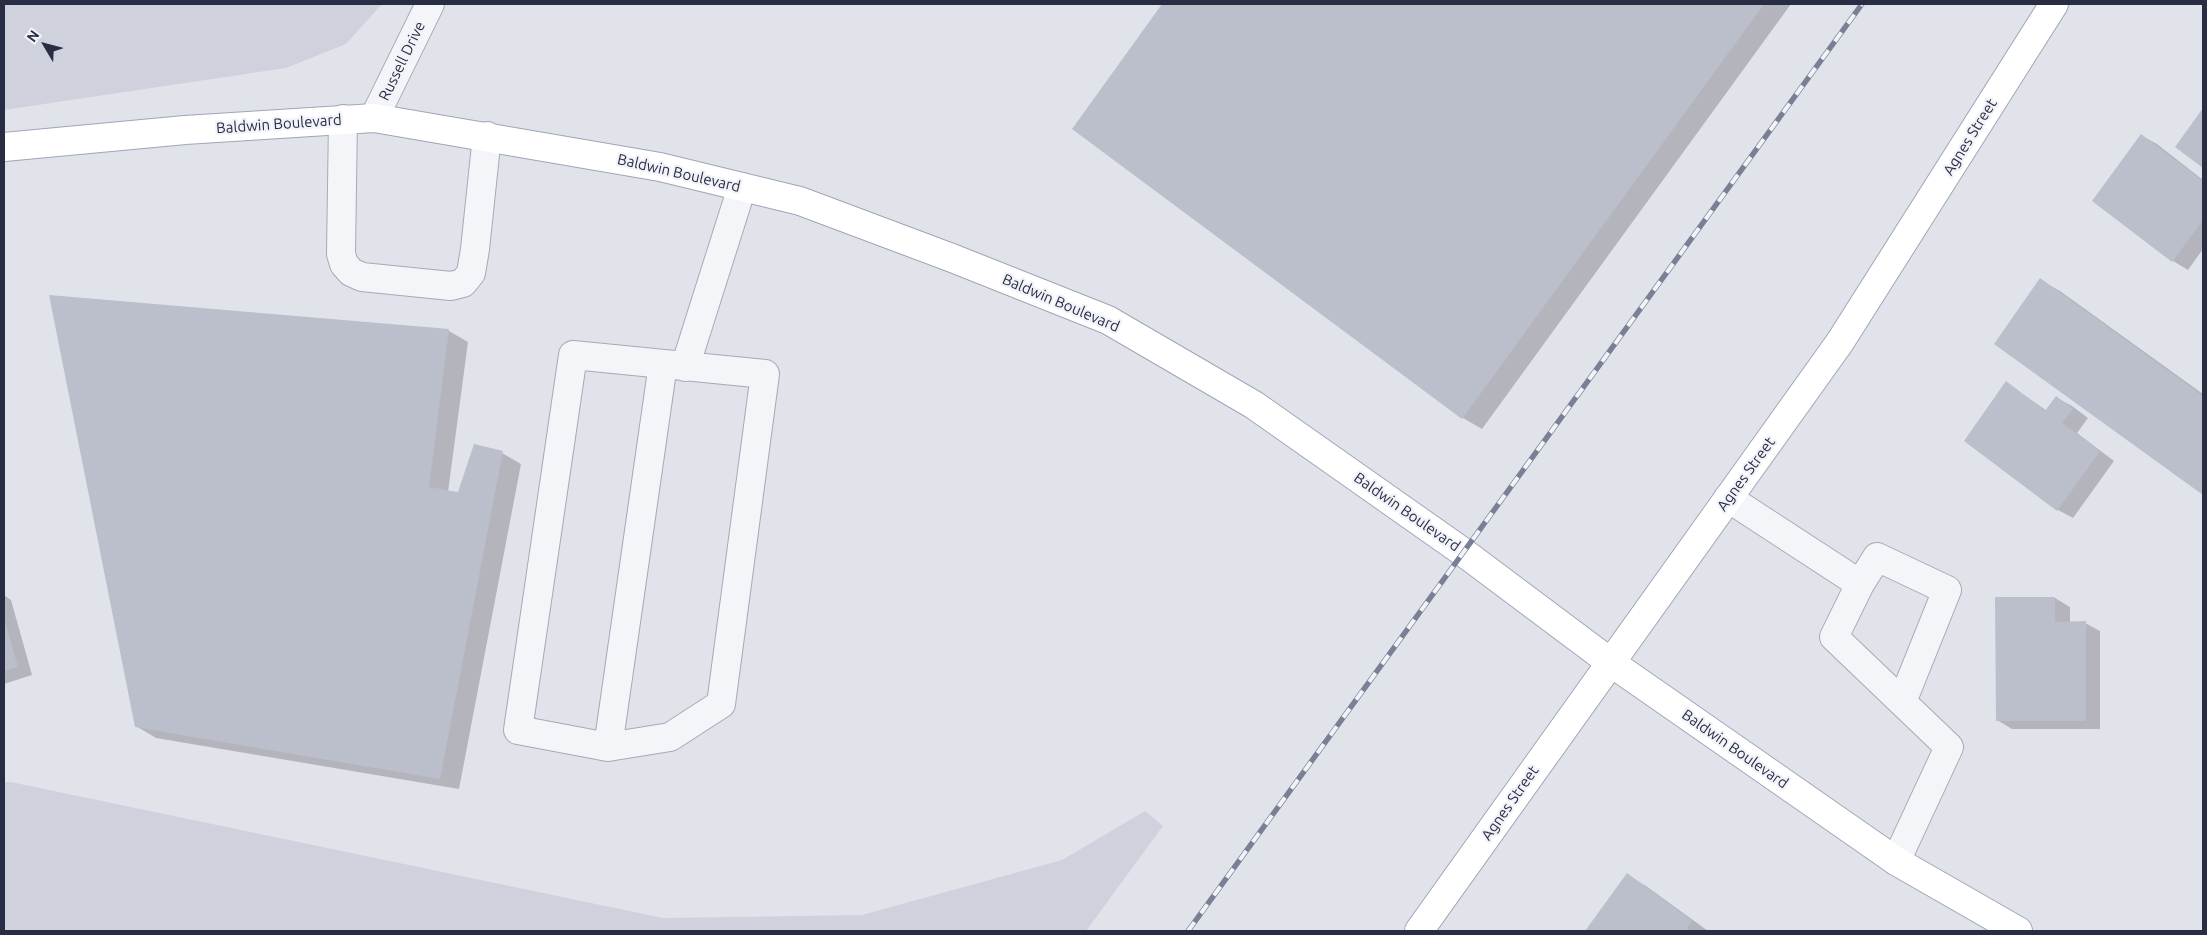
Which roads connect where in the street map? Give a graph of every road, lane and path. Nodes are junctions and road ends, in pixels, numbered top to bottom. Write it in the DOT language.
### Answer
graph roads {
  1 [pos="430,4"];
  2 [pos="2054,4"];
  3 [pos="374,118"];
  4 [pos="343,119"];
  5 [pos="487,136"];
  6 [pos="4,147"];
  7 [pos="742,187"];
  8 [pos="674,366"];
  9 [pos="1728,498"];
  10 [pos="1860,584"];
  11 [pos="1610,662"];
  12 [pos="1902,702"];
  13 [pos="608,747"];
  14 [pos="1896,860"];
  15 [pos="1992,924"];
  16 [pos="1419,931"];
  17 [pos="2018,931"];
  1 -- 3 [label="street, Russell Drive"];
  2 -- 9 [label="main road, Agnes Street"];
  3 -- 4 [label="main road, Baldwin Boulevard"];
  3 -- 5 [label="main road, Baldwin Boulevard"];
  4 -- 5 [label="street"];
  4 -- 6 [label="main road, Baldwin Boulevard"];
  5 -- 7 [label="main road, Baldwin Boulevard"];
  7 -- 8 [label="street"];
  7 -- 11 [label="main road, Baldwin Boulevard"];
  8 -- 13 [label="street"];
  8 -- 13 [label="street"];
  8 -- 13 [label="street"];
  9 -- 10 [label="street"];
  9 -- 11 [label="main road, Agnes Street"];
  10 -- 12 [label="street"];
  10 -- 12 [label="street"];
  11 -- 14 [label="main road, Baldwin Boulevard"];
  11 -- 16 [label="main road, Agnes Street"];
  12 -- 14 [label="street"];
  14 -- 15 [label="main road, Baldwin Boulevard"];
  15 -- 17 [label="main road, Baldwin Boulevard"];
}
